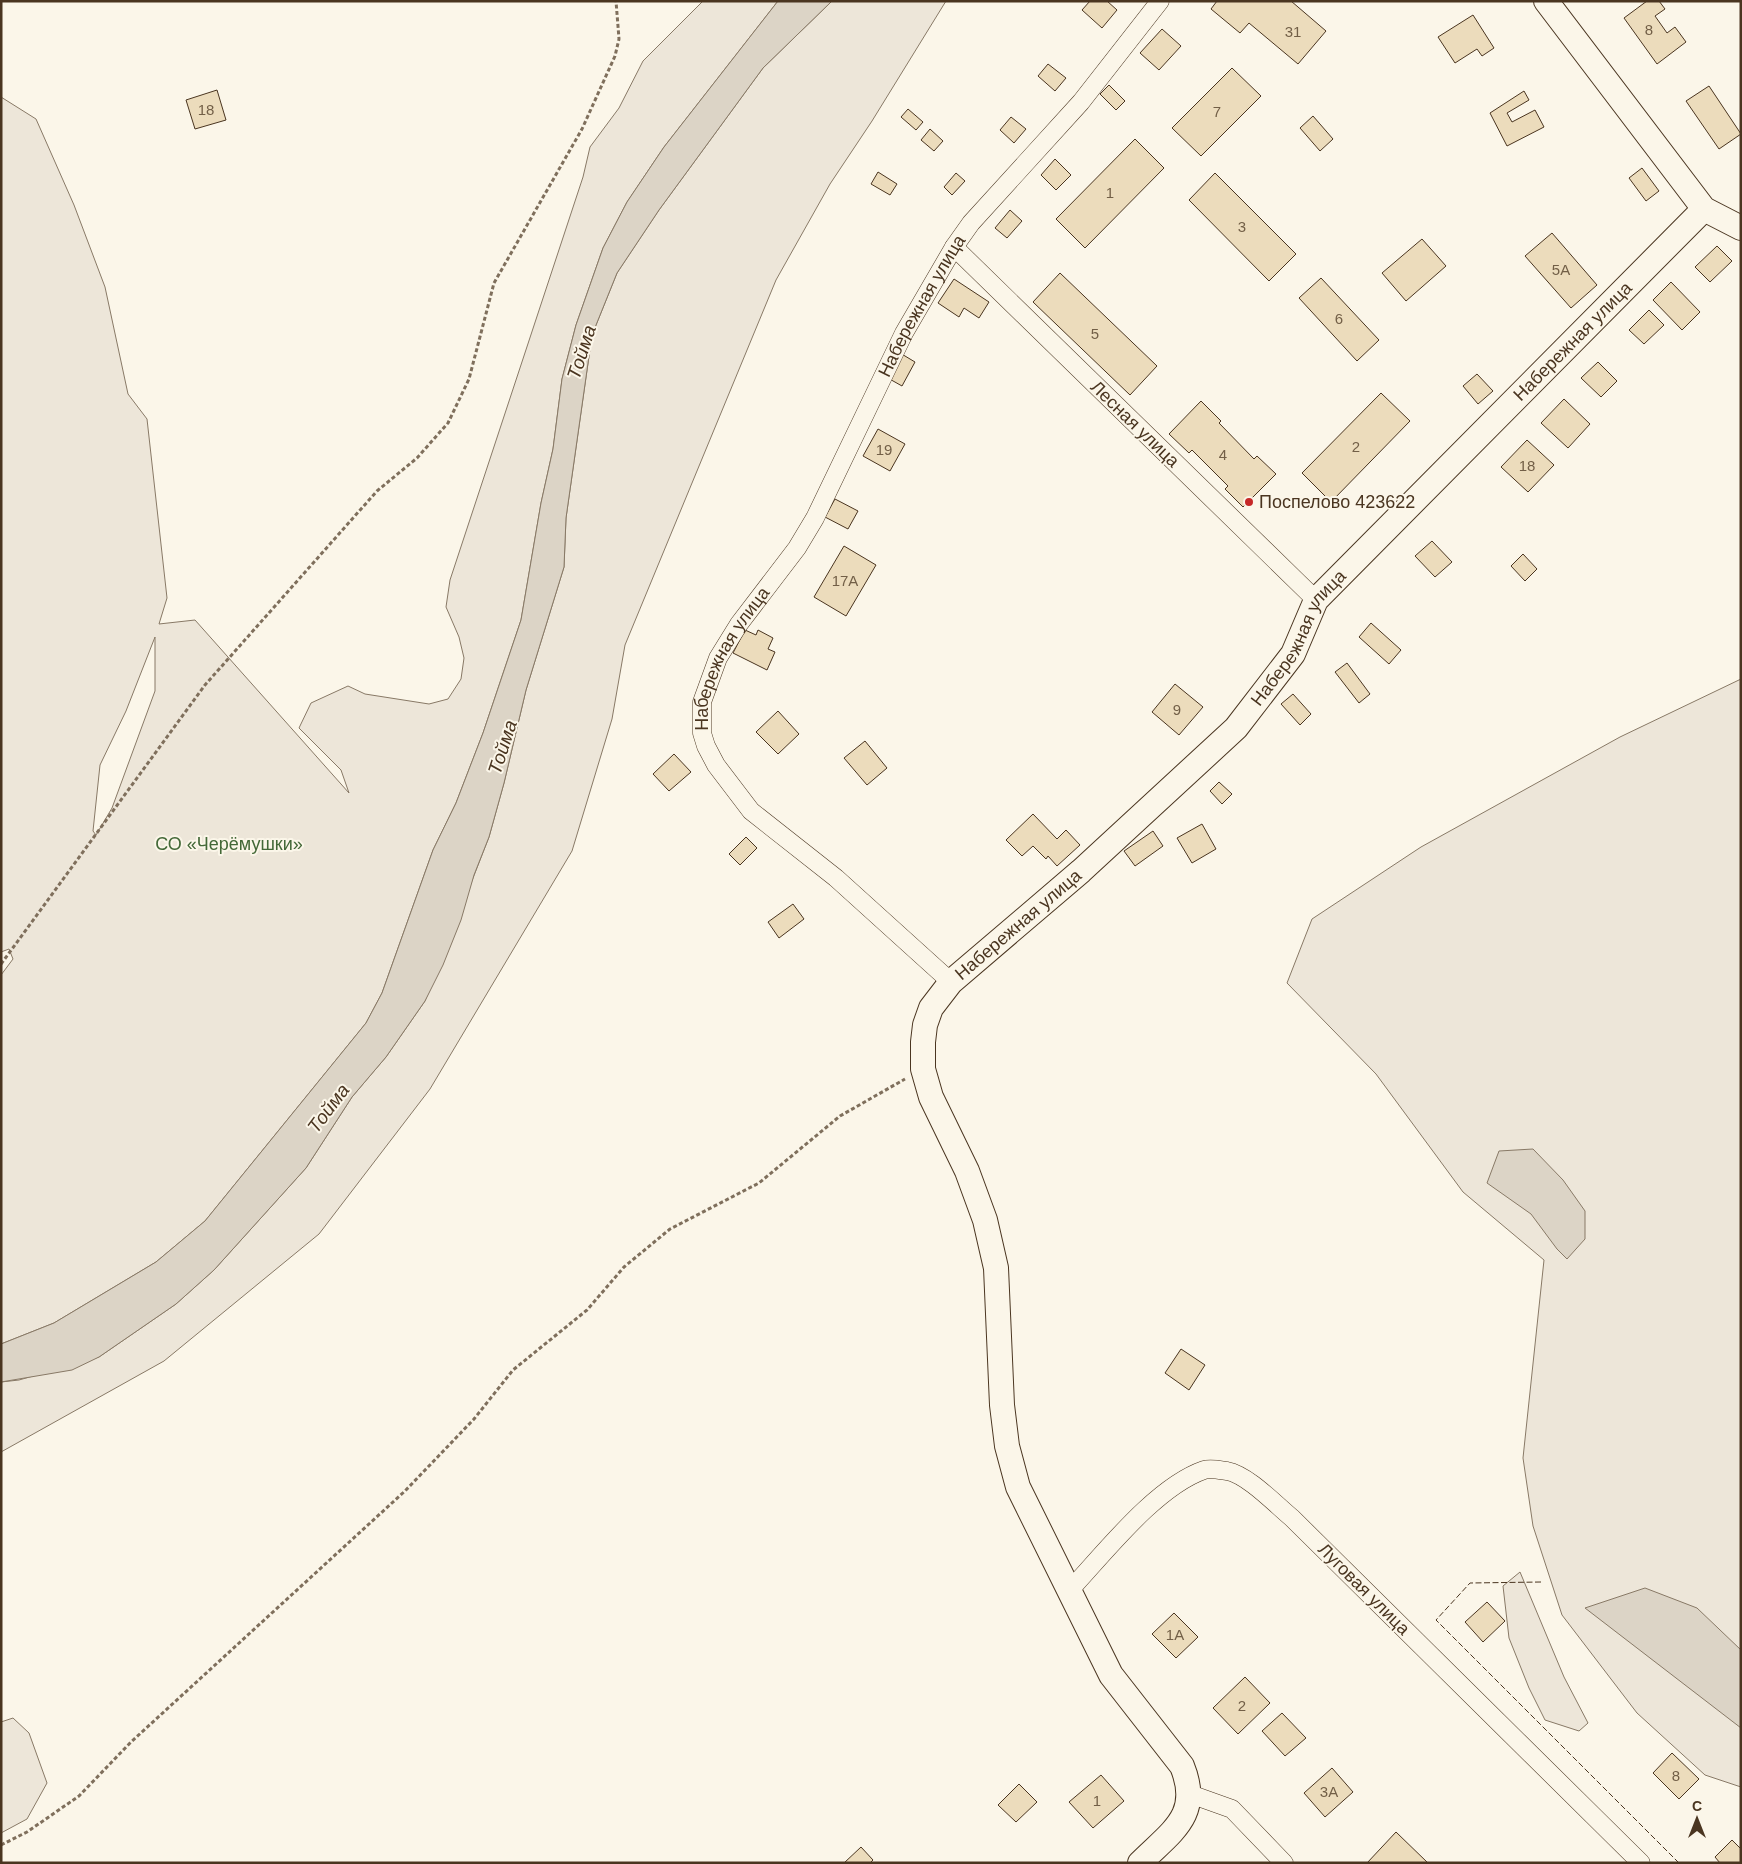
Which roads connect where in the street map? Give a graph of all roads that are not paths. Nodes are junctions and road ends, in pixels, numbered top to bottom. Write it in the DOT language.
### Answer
graph roads {
  1 [pos="1160,1"];
  2 [pos="1546,1"];
  3 [pos="1704,210"];
  4 [pos="1741,228"];
  5 [pos="954,247"];
  6 [pos="1316,600"];
  7 [pos="951,982"];
  8 [pos="1068,1592"];
  9 [pos="1190,1794"];
  10 [pos="1140,1863"];
  11 [pos="1284,1863"];
  12 [pos="1640,1863"];
  1 -- 5 [label="street, Набережная улица"];
  2 -- 3 [label="street"];
  3 -- 4 [label="street"];
  3 -- 6 [label="street, Набережная улица"];
  5 -- 6 [label="street, Лесная улица"];
  5 -- 7 [label="street, Набережная улица"];
  6 -- 7 [label="street, Набережная улица"];
  7 -- 8 [label="street"];
  8 -- 9 [label="street"];
  8 -- 12 [label="street, Луговая улица"];
  9 -- 10 [label="street"];
  9 -- 11 [label="street"];
}
